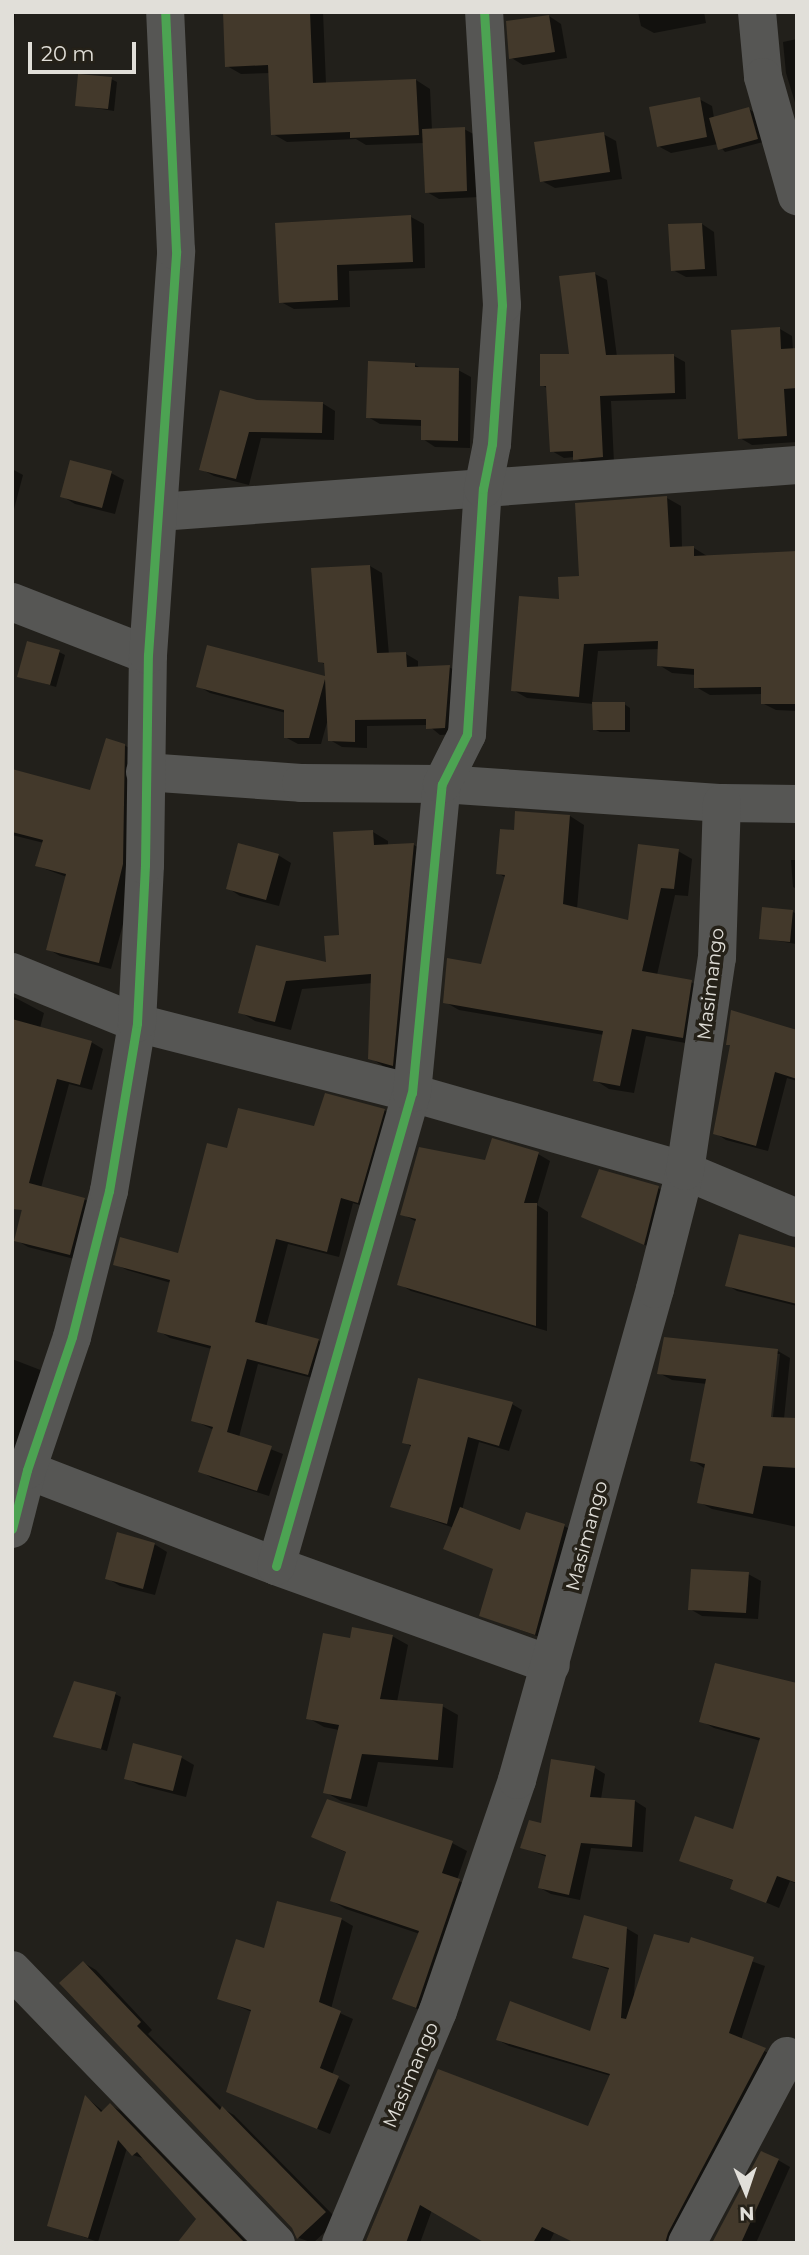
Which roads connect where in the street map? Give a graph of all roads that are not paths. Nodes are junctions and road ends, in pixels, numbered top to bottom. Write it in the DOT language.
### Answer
graph roads {
  1 [pos="165,12"];
  2 [pos="484,12"];
  3 [pos="757,12"];
  4 [pos="797,196"];
  5 [pos="797,465"];
  6 [pos="483,489"];
  7 [pos="159,512"];
  8 [pos="12,602"];
  9 [pos="148,655"];
  10 [pos="145,772"];
  11 [pos="442,784"];
  12 [pos="722,803"];
  13 [pos="797,804"];
  14 [pos="12,972"];
  15 [pos="137,1023"];
  16 [pos="412,1093"];
  17 [pos="685,1171"];
  18 [pos="797,1218"];
  19 [pos="27,1470"];
  20 [pos="12,1529"];
  21 [pos="276,1566"];
  22 [pos="551,1665"];
  23 [pos="12,1970"];
  24 [pos="787,2056"];
  25 [pos="276,2243"];
  26 [pos="341,2243"];
  27 [pos="687,2243"];
  1 -- 7 [label="street"];
  2 -- 6 [label="street"];
  3 -- 4 [label="street"];
  5 -- 6 [label="street"];
  6 -- 7 [label="street"];
  6 -- 11 [label="street"];
  7 -- 9 [label="street"];
  8 -- 9 [label="street"];
  9 -- 10 [label="street"];
  10 -- 11 [label="street"];
  10 -- 15 [label="street"];
  11 -- 12 [label="street"];
  11 -- 16 [label="street"];
  12 -- 13 [label="street"];
  12 -- 17 [label="street, Masimango"];
  14 -- 15 [label="street"];
  15 -- 16 [label="street"];
  15 -- 19 [label="street"];
  16 -- 17 [label="street"];
  16 -- 21 [label="street"];
  17 -- 18 [label="street"];
  17 -- 22 [label="street, Masimango"];
  19 -- 20 [label="street"];
  19 -- 21 [label="street"];
  21 -- 22 [label="street"];
  22 -- 26 [label="street, Masimango"];
  23 -- 25 [label="street"];
  24 -- 27 [label="street"];
}
